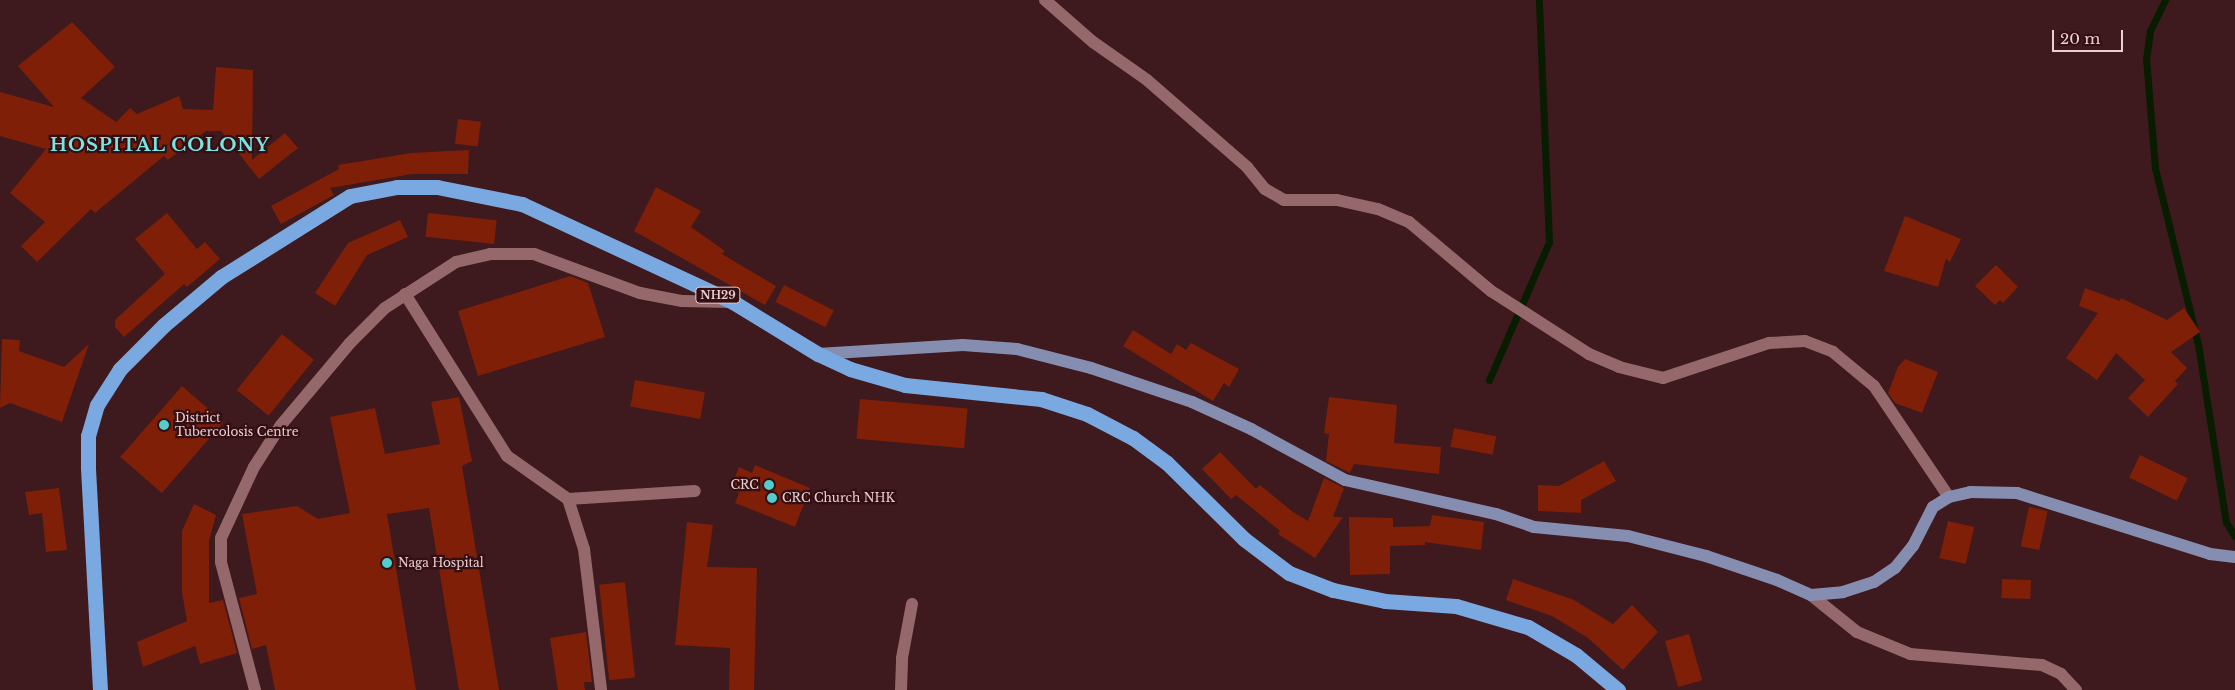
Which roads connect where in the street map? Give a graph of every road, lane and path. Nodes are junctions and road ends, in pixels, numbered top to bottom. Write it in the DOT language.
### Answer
graph roads {
  1 [pos="1045,0"];
  2 [pos="405,294"];
  3 [pos="733,302"];
  4 [pos="818,354"];
  5 [pos="695,491"];
  6 [pos="1949,497"];
  7 [pos="568,498"];
  8 [pos="2235,557"];
  9 [pos="1811,595"];
  10 [pos="912,604"];
  11 [pos="100,690"];
  12 [pos="255,690"];
  13 [pos="601,690"];
  14 [pos="901,690"];
  15 [pos="1618,690"];
  16 [pos="2076,690"];
  1 -- 6 [label="street"];
  2 -- 3 [label="street"];
  2 -- 7 [label="street"];
  2 -- 12 [label="street"];
  3 -- 4 [label="highway, NH29"];
  3 -- 11 [label="highway, NH29"];
  4 -- 9 [label="main road"];
  4 -- 15 [label="highway, NH29"];
  5 -- 7 [label="street"];
  6 -- 8 [label="main road"];
  6 -- 9 [label="main road"];
  7 -- 13 [label="street"];
  9 -- 16 [label="street"];
  10 -- 14 [label="street"];
}
